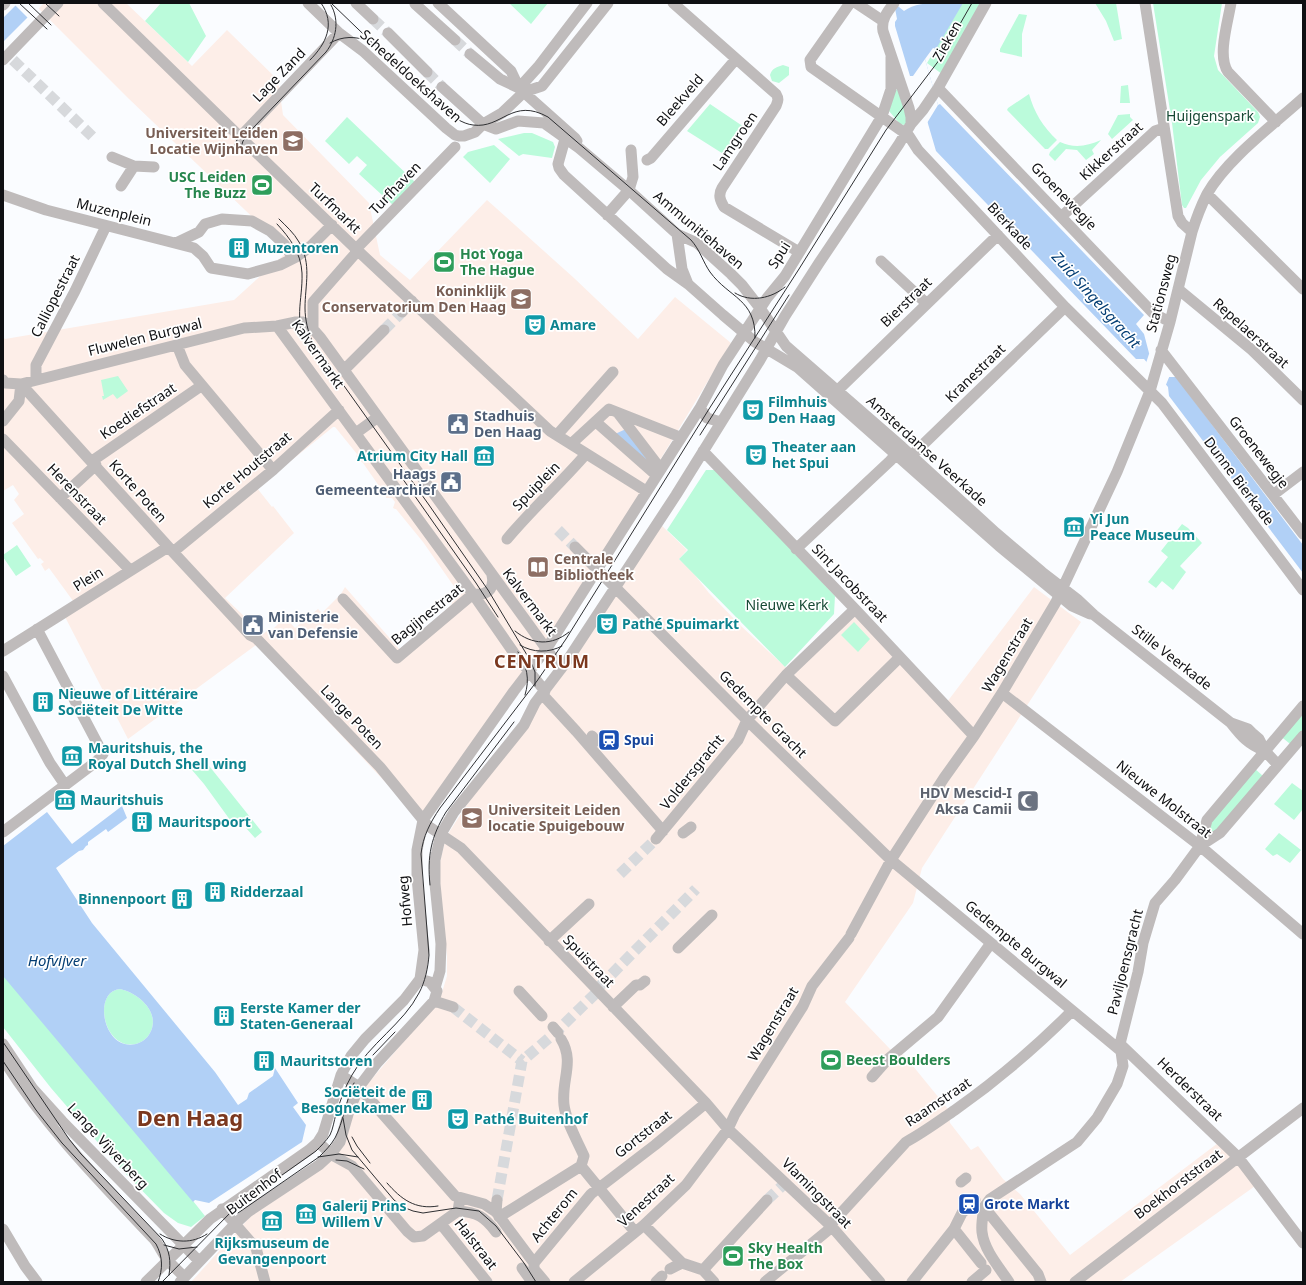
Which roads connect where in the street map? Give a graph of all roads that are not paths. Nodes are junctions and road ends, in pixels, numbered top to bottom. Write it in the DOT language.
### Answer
graph roads {
  1 [pos="58,3"];
  2 [pos="103,3"];
  3 [pos="308,3"];
  4 [pos="356,3"];
  5 [pos="438,3"];
  6 [pos="587,3"];
  7 [pos="608,3"];
  8 [pos="673,3"];
  9 [pos="850,3"];
  10 [pos="856,3"];
  11 [pos="986,3"];
  12 [pos="1145,3"];
  13 [pos="1231,3"];
  14 [pos="415,4"];
  15 [pos="889,10"];
  16 [pos="373,18"];
  17 [pos="339,33"];
  18 [pos="388,33"];
  19 [pos="455,40"];
  20 [pos="470,54"];
  21 [pos="7,56"];
  22 [pos="891,57"];
  23 [pos="736,59"];
  24 [pos="427,72"];
  25 [pos="442,86"];
  26 [pos="521,90"];
  27 [pos="936,90"];
  28 [pos="1303,98"];
  29 [pos="882,116"];
  30 [pos="1276,122"];
  31 [pos="479,128"];
  32 [pos="908,128"];
  33 [pos="1164,128"];
  34 [pos="240,137"];
  35 [pos="564,139"];
  36 [pos="455,147"];
  37 [pos="579,148"];
  38 [pos="631,150"];
  39 [pos="112,156"];
  40 [pos="647,160"];
  41 [pos="134,166"];
  42 [pos="154,167"];
  43 [pos="121,186"];
  44 [pos="629,190"];
  45 [pos="1207,194"];
  46 [pos="3,195"];
  47 [pos="607,215"];
  48 [pos="1062,216"];
  49 [pos="332,225"];
  50 [pos="106,226"];
  51 [pos="1192,232"];
  52 [pos="677,234"];
  53 [pos="998,235"];
  54 [pos="176,243"];
  55 [pos="356,249"];
  56 [pos="798,252"];
  57 [pos="296,258"];
  58 [pos="881,261"];
  59 [pos="688,284"];
  60 [pos="1178,289"];
  61 [pos="1303,289"];
  62 [pos="412,301"];
  63 [pos="926,304"];
  64 [pos="1065,306"];
  65 [pos="760,308"];
  66 [pos="402,312"];
  67 [pos="1170,322"];
  68 [pos="277,326"];
  69 [pos="313,329"];
  70 [pos="384,330"];
  71 [pos="744,333"];
  72 [pos="776,333"];
  73 [pos="177,345"];
  74 [pos="767,349"];
  75 [pos="1160,356"];
  76 [pos="344,370"];
  77 [pos="613,372"];
  78 [pos="1154,374"];
  79 [pos="3,380"];
  80 [pos="36,380"];
  81 [pos="21,384"];
  82 [pos="201,386"];
  83 [pos="837,391"];
  84 [pos="1150,391"];
  85 [pos="1303,400"];
  86 [pos="700,408"];
  87 [pos="339,410"];
  88 [pos="618,413"];
  89 [pos="378,417"];
  90 [pos="3,421"];
  91 [pos="596,422"];
  92 [pos="721,422"];
  93 [pos="356,433"];
  94 [pos="554,433"];
  95 [pos="683,433"];
  96 [pos="3,438"];
  97 [pos="571,444"];
  98 [pos="703,451"];
  99 [pos="899,451"];
  100 [pos="586,454"];
  101 [pos="908,459"];
  102 [pos="94,463"];
  103 [pos="273,470"];
  104 [pos="658,472"];
  105 [pos="1303,472"];
  106 [pos="646,491"];
  107 [pos="1273,495"];
  108 [pos="60,498"];
  109 [pos="1303,534"];
  110 [pos="507,539"];
  111 [pos="576,547"];
  112 [pos="796,549"];
  113 [pos="170,550"];
  114 [pos="597,568"];
  115 [pos="130,570"];
  116 [pos="492,575"];
  117 [pos="615,588"];
  118 [pos="1303,590"];
  119 [pos="1061,592"];
  120 [pos="473,594"];
  121 [pos="343,599"];
  122 [pos="855,609"];
  123 [pos="37,629"];
  124 [pos="547,648"];
  125 [pos="3,651"];
  126 [pos="900,657"];
  127 [pos="561,669"];
  128 [pos="529,672"];
  129 [pos="786,675"];
  130 [pos="3,676"];
  131 [pos="543,692"];
  132 [pos="1002,694"];
  133 [pos="1303,706"];
  134 [pos="747,720"];
  135 [pos="974,736"];
  136 [pos="1303,736"];
  137 [pos="1265,751"];
  138 [pos="1278,765"];
  139 [pos="65,785"];
  140 [pos="423,820"];
  141 [pos="661,830"];
  142 [pos="3,832"];
  143 [pos="440,834"];
  144 [pos="1200,846"];
  145 [pos="891,860"];
  146 [pos="589,904"];
  147 [pos="712,915"];
  148 [pos="1303,934"];
  149 [pos="549,941"];
  150 [pos="991,943"];
  151 [pos="678,948"];
  152 [pos="420,979"];
  153 [pos="645,981"];
  154 [pos="435,988"];
  155 [pos="519,990"];
  156 [pos="434,1001"];
  157 [pos="613,1007"];
  158 [pos="453,1008"];
  159 [pos="1072,1011"];
  160 [pos="542,1016"];
  161 [pos="557,1033"];
  162 [pos="3,1044"];
  163 [pos="1121,1048"];
  164 [pos="3,1059"];
  165 [pos="341,1076"];
  166 [pos="872,1076"];
  167 [pos="359,1087"];
  168 [pos="706,1103"];
  169 [pos="332,1106"];
  170 [pos="1302,1110"];
  171 [pos="735,1114"];
  172 [pos="728,1129"];
  173 [pos="738,1138"];
  174 [pos="318,1142"];
  175 [pos="331,1154"];
  176 [pos="1238,1157"];
  177 [pos="580,1166"];
  178 [pos="599,1187"];
  179 [pos="460,1198"];
  180 [pos="497,1200"];
  181 [pos="767,1200"];
  182 [pos="980,1204"];
  183 [pos="222,1209"];
  184 [pos="458,1211"];
  185 [pos="497,1215"];
  186 [pos="235,1224"];
  187 [pos="441,1224"];
  188 [pos="644,1225"];
  189 [pos="832,1227"];
  190 [pos="3,1229"];
  191 [pos="954,1229"];
  192 [pos="496,1232"];
  193 [pos="635,1232"];
  194 [pos="1303,1244"];
  195 [pos="183,1245"];
  196 [pos="168,1260"];
  197 [pos="199,1261"];
  198 [pos="534,1263"];
  199 [pos="682,1264"];
  200 [pos="522,1268"];
  201 [pos="703,1270"];
  202 [pos="663,1276"];
  203 [pos="181,1281"];
  204 [pos="37,1282"];
  205 [pos="146,1282"];
  206 [pos="265,1282"];
  207 [pos="487,1282"];
  208 [pos="532,1282"];
  209 [pos="545,1282"];
  210 [pos="574,1282"];
  211 [pos="714,1282"];
  212 [pos="764,1282"];
  213 [pos="880,1282"];
  214 [pos="912,1282"];
  215 [pos="972,1282"];
  216 [pos="1009,1282"];
  217 [pos="1041,1282"];
  218 [pos="1075,1282"];
  1 -- 21 [label="street"];
  2 -- 34 [label="street, Turfmarkt"];
  3 -- 17 [label="street, Schedeldoekshaven"];
  4 -- 16 [label="street"];
  5 -- 26 [label="street, Ammunitiehaven"];
  6 -- 26 [label="street, Schedeldoekshaven"];
  7 -- 26 [label="street"];
  8 -- 23 [label="street"];
  9 -- 29 [label="street, Bierkade"];
  10 -- 15 [label="street"];
  11 -- 27 [label="street, Zieken"];
  12 -- 33 [label="street"];
  13 -- 30 [label="street"];
  14 -- 19 [label="street"];
  15 -- 22 [label="street"];
  17 -- 31 [label="street, Schedeldoekshaven"];
  17 -- 34 [label="street, Lage Zand"];
  18 -- 24 [label="street"];
  20 -- 26 [label="street"];
  22 -- 29 [label="street, Spui"];
  22 -- 32 [label="street"];
  23 -- 40 [label="street, Bleekveld"];
  23 -- 56 [label="street, Lamgroen"];
  25 -- 31 [label="street"];
  26 -- 31 [label="street, Schedeldoekshaven"];
  26 -- 37 [label="street, Ammunitiehaven"];
  27 -- 32 [label="street, Zieken"];
  27 -- 48 [label="street, Groenewegje"];
  28 -- 30 [label="street, Stationsweg"];
  29 -- 32 [label="street, Bierkade"];
  29 -- 56 [label="street, Spui"];
  30 -- 45 [label="street, Stationsweg"];
  31 -- 35 [label="street, Ammunitiehaven"];
  32 -- 53 [label="street, Bierkade"];
  32 -- 72 [label="street"];
  33 -- 48 [label="street, Kikkerstraat"];
  33 -- 51 [label="street"];
  34 -- 49 [label="street, Turfmarkt"];
  35 -- 37 [label="street, Ammunitiehaven"];
  35 -- 47 [label="street"];
  36 -- 55 [label="street, Turfhaven"];
  37 -- 44 [label="street, Ammunitiehaven"];
  38 -- 44 [label="street"];
  39 -- 41 [label="street"];
  41 -- 42 [label="street"];
  41 -- 43 [label="street"];
  44 -- 47 [label="street"];
  44 -- 52 [label="street, Ammunitiehaven"];
  45 -- 51 [label="street, Stationsweg"];
  45 -- 61 [label="street"];
  46 -- 50 [label="street, Muzenplein"];
  47 -- 59 [label="street"];
  48 -- 67 [label="street, Groenewegje"];
  49 -- 55 [label="street, Turfmarkt"];
  49 -- 57 [label="street, Muzenplein"];
  50 -- 54 [label="street, Muzenplein"];
  50 -- 80 [label="street, Calliopestraat"];
  51 -- 60 [label="street, Stationsweg"];
  52 -- 59 [label="street"];
  52 -- 65 [label="street, Ammunitiehaven"];
  53 -- 63 [label="street, Bierstraat"];
  53 -- 64 [label="street, Bierkade"];
  54 -- 57 [label="street, Muzenplein"];
  54 -- 57 [label="street"];
  55 -- 62 [label="street, Turfmarkt"];
  55 -- 69 [label="street, Turfhaven"];
  56 -- 65 [label="street, Spui"];
  58 -- 63 [label="street"];
  59 -- 71 [label="street"];
  60 -- 67 [label="street, Stationsweg"];
  60 -- 85 [label="street, Repelaerstraat"];
  62 -- 66 [label="street"];
  62 -- 94 [label="street, Turfmarkt"];
  63 -- 83 [label="street, Bierstraat"];
  64 -- 84 [label="street, Bierkade"];
  64 -- 101 [label="street, Kranestraat"];
  65 -- 71 [label="street, Spui"];
  65 -- 72 [label="street, Ammunitiehaven"];
  67 -- 75 [label="street, Stationsweg"];
  68 -- 69 [label="street, Kalvermarkt"];
  68 -- 73 [label="street, Fluwelen Burgwal"];
  68 -- 87 [label="street, Kalvermarkt"];
  69 -- 76 [label="street, Kalvermarkt"];
  70 -- 76 [label="street"];
  71 -- 74 [label="street"];
  71 -- 86 [label="street, Spui"];
  72 -- 74 [label="street"];
  72 -- 83 [label="street, Amsterdamse Veerkade"];
  73 -- 80 [label="street, Fluwelen Burgwal"];
  73 -- 82 [label="street"];
  74 -- 92 [label="street"];
  74 -- 99 [label="street, Amsterdamse Veerkade"];
  75 -- 78 [label="street, Stationsweg"];
  75 -- 107 [label="street, Groenewegje"];
  76 -- 89 [label="street, Kalvermarkt"];
  77 -- 94 [label="street"];
  78 -- 84 [label="street, Wagenstraat"];
  79 -- 81 [label="street"];
  80 -- 81 [label="street, Fluwelen Burgwal"];
  81 -- 90 [label="street"];
  81 -- 102 [label="street, Korte Poten"];
  82 -- 102 [label="street, Koediefstraat"];
  82 -- 103 [label="street"];
  83 -- 99 [label="street, Amsterdamse Veerkade"];
  84 -- 118 [label="street, Dunne Bierkade"];
  84 -- 119 [label="street, Wagenstraat"];
  86 -- 92 [label="street"];
  86 -- 95 [label="street, Spui"];
  87 -- 93 [label="street, Kalvermarkt"];
  87 -- 103 [label="street, Korte Houtstraat"];
  88 -- 91 [label="street"];
  88 -- 95 [label="street"];
  88 -- 104 [label="street"];
  89 -- 93 [label="street"];
  89 -- 116 [label="street, Kalvermarkt"];
  91 -- 97 [label="street"];
  91 -- 104 [label="street"];
  92 -- 98 [label="street"];
  93 -- 120 [label="street, Kalvermarkt"];
  94 -- 97 [label="street"];
  95 -- 104 [label="street, Spui"];
  96 -- 108 [label="street, Herenstraat"];
  97 -- 100 [label="street"];
  98 -- 112 [label="street, Sint Jacobstraat"];
  98 -- 117 [label="street"];
  99 -- 101 [label="street, Amsterdamse Veerkade"];
  99 -- 112 [label="street"];
  100 -- 106 [label="street"];
  100 -- 110 [label="street, Spuiplein"];
  101 -- 119 [label="street, Amsterdamse Veerkade"];
  102 -- 108 [label="street, Koediefstraat"];
  102 -- 113 [label="street, Korte Poten"];
  103 -- 113 [label="street, Korte Houtstraat"];
  104 -- 106 [label="street, Spui"];
  105 -- 107 [label="street"];
  106 -- 114 [label="street, Spui"];
  107 -- 109 [label="street, Groenewegje"];
  108 -- 115 [label="street, Herenstraat"];
  111 -- 114 [label="street"];
  112 -- 122 [label="street, Sint Jacobstraat"];
  113 -- 115 [label="street, Plein"];
  113 -- 140 [label="street, Lange Poten"];
  114 -- 117 [label="street"];
  114 -- 124 [label="street, Spui"];
  115 -- 123 [label="street, Plein"];
  116 -- 120 [label="street, Bagijnestraat"];
  116 -- 124 [label="street, Kalvermarkt"];
  117 -- 127 [label="street"];
  117 -- 134 [label="street, Gedempte Gracht"];
  119 -- 132 [label="street, Wagenstraat"];
  119 -- 137 [label="street, Stille Veerkade"];
  120 -- 121 [label="street, Bagijnestraat"];
  120 -- 128 [label="street, Kalvermarkt"];
  122 -- 126 [label="street, Sint Jacobstraat"];
  122 -- 129 [label="street, Voldersgracht"];
  123 -- 125 [label="street, Plein"];
  123 -- 139 [label="street"];
  124 -- 127 [label="street, Kalvermarkt"];
  124 -- 128 [label="street, Spui"];
  126 -- 129 [label="street"];
  126 -- 135 [label="street, Sint Jacobstraat"];
  127 -- 131 [label="street"];
  128 -- 131 [label="street, Kalvermarkt"];
  128 -- 140 [label="street, Spui"];
  129 -- 134 [label="street, Voldersgracht"];
  130 -- 139 [label="street"];
  131 -- 141 [label="street, Kalvermarkt"];
  131 -- 143 [label="street"];
  132 -- 135 [label="street, Wagenstraat"];
  132 -- 144 [label="street, Nieuwe Molstraat"];
  133 -- 137 [label="street, Paviljoensgracht"];
  134 -- 141 [label="street, Voldersgracht"];
  134 -- 145 [label="street, Gedempte Gracht"];
  135 -- 145 [label="street, Wagenstraat"];
  136 -- 138 [label="street, Paviljoensgracht"];
  137 -- 138 [label="street, Stille Veerkade"];
  137 -- 144 [label="street, Paviljoensgracht"];
  138 -- 144 [label="street, Paviljoensgracht"];
  139 -- 142 [label="street"];
  140 -- 143 [label="street, Spuistraat"];
  140 -- 152 [label="street, Hofweg"];
  143 -- 149 [label="street, Spuistraat"];
  143 -- 154 [label="street"];
  144 -- 148 [label="street, Nieuwe Molstraat"];
  144 -- 163 [label="street, Paviljoensgracht"];
  145 -- 150 [label="street, Gedempte Burgwal"];
  145 -- 171 [label="street, Wagenstraat"];
  146 -- 149 [label="street"];
  147 -- 151 [label="street"];
  149 -- 157 [label="street, Spuistraat"];
  150 -- 159 [label="street, Gedempte Burgwal"];
  150 -- 166 [label="street"];
  152 -- 154 [label="street"];
  152 -- 165 [label="street, Hofweg"];
  153 -- 157 [label="street"];
  154 -- 156 [label="street"];
  155 -- 160 [label="street"];
  156 -- 158 [label="street"];
  156 -- 167 [label="street"];
  157 -- 168 [label="street, Spuistraat"];
  159 -- 163 [label="street, Gedempte Burgwal"];
  159 -- 189 [label="street, Raamstraat"];
  161 -- 177 [label="street"];
  162 -- 195 [label="street, Lange Vijverberg"];
  163 -- 176 [label="street, Herderstraat"];
  163 -- 182 [label="street, Paviljoensgracht"];
  164 -- 196 [label="street, Lange Vijverberg"];
  165 -- 167 [label="street"];
  165 -- 169 [label="street, Hofweg"];
  167 -- 175 [label="street, Buitenhof"];
  167 -- 179 [label="street"];
  168 -- 172 [label="street, Spuistraat"];
  168 -- 178 [label="street, Gortstraat"];
  169 -- 174 [label="street, Buitenhof"];
  170 -- 176 [label="street, Boekhorststraat"];
  171 -- 172 [label="street, Wagenstraat"];
  171 -- 173 [label="street"];
  172 -- 173 [label="street, Vlamingstraat"];
  172 -- 188 [label="street, Venestraat"];
  173 -- 189 [label="street, Vlamingstraat"];
  174 -- 175 [label="street"];
  174 -- 183 [label="street, Buitenhof"];
  175 -- 186 [label="street, Buitenhof"];
  175 -- 187 [label="street"];
  176 -- 194 [label="street, Herderstraat"];
  176 -- 218 [label="street, Boekhorststraat"];
  177 -- 178 [label="street"];
  177 -- 185 [label="street"];
  178 -- 193 [label="street"];
  178 -- 198 [label="street, Achterom"];
  179 -- 184 [label="street"];
  179 -- 185 [label="street"];
  180 -- 185 [label="street"];
  181 -- 201 [label="street"];
  182 -- 191 [label="street"];
  182 -- 216 [label="street"];
  182 -- 217 [label="street"];
  183 -- 186 [label="street"];
  183 -- 195 [label="street, Buitenhof"];
  184 -- 187 [label="street"];
  184 -- 192 [label="street"];
  185 -- 198 [label="street"];
  186 -- 197 [label="street, Buitenhof"];
  186 -- 206 [label="street"];
  187 -- 207 [label="street, Halstraat"];
  188 -- 193 [label="street, Venestraat"];
  188 -- 199 [label="street"];
  189 -- 212 [label="street, Raamstraat"];
  189 -- 213 [label="street, Vlamingstraat"];
  190 -- 204 [label="street"];
  191 -- 214 [label="street"];
  191 -- 215 [label="street"];
  193 -- 210 [label="street, Venestraat"];
  195 -- 196 [label="street, Buitenhof"];
  195 -- 197 [label="street, Lange Vijverberg"];
  196 -- 203 [label="street, Lange Vijverberg"];
  196 -- 205 [label="street, Buitenhof"];
  197 -- 203 [label="street, Buitenhof"];
  198 -- 209 [label="street"];
  199 -- 201 [label="street"];
  199 -- 202 [label="street"];
  200 -- 208 [label="street"];
  201 -- 211 [label="street"];
}
